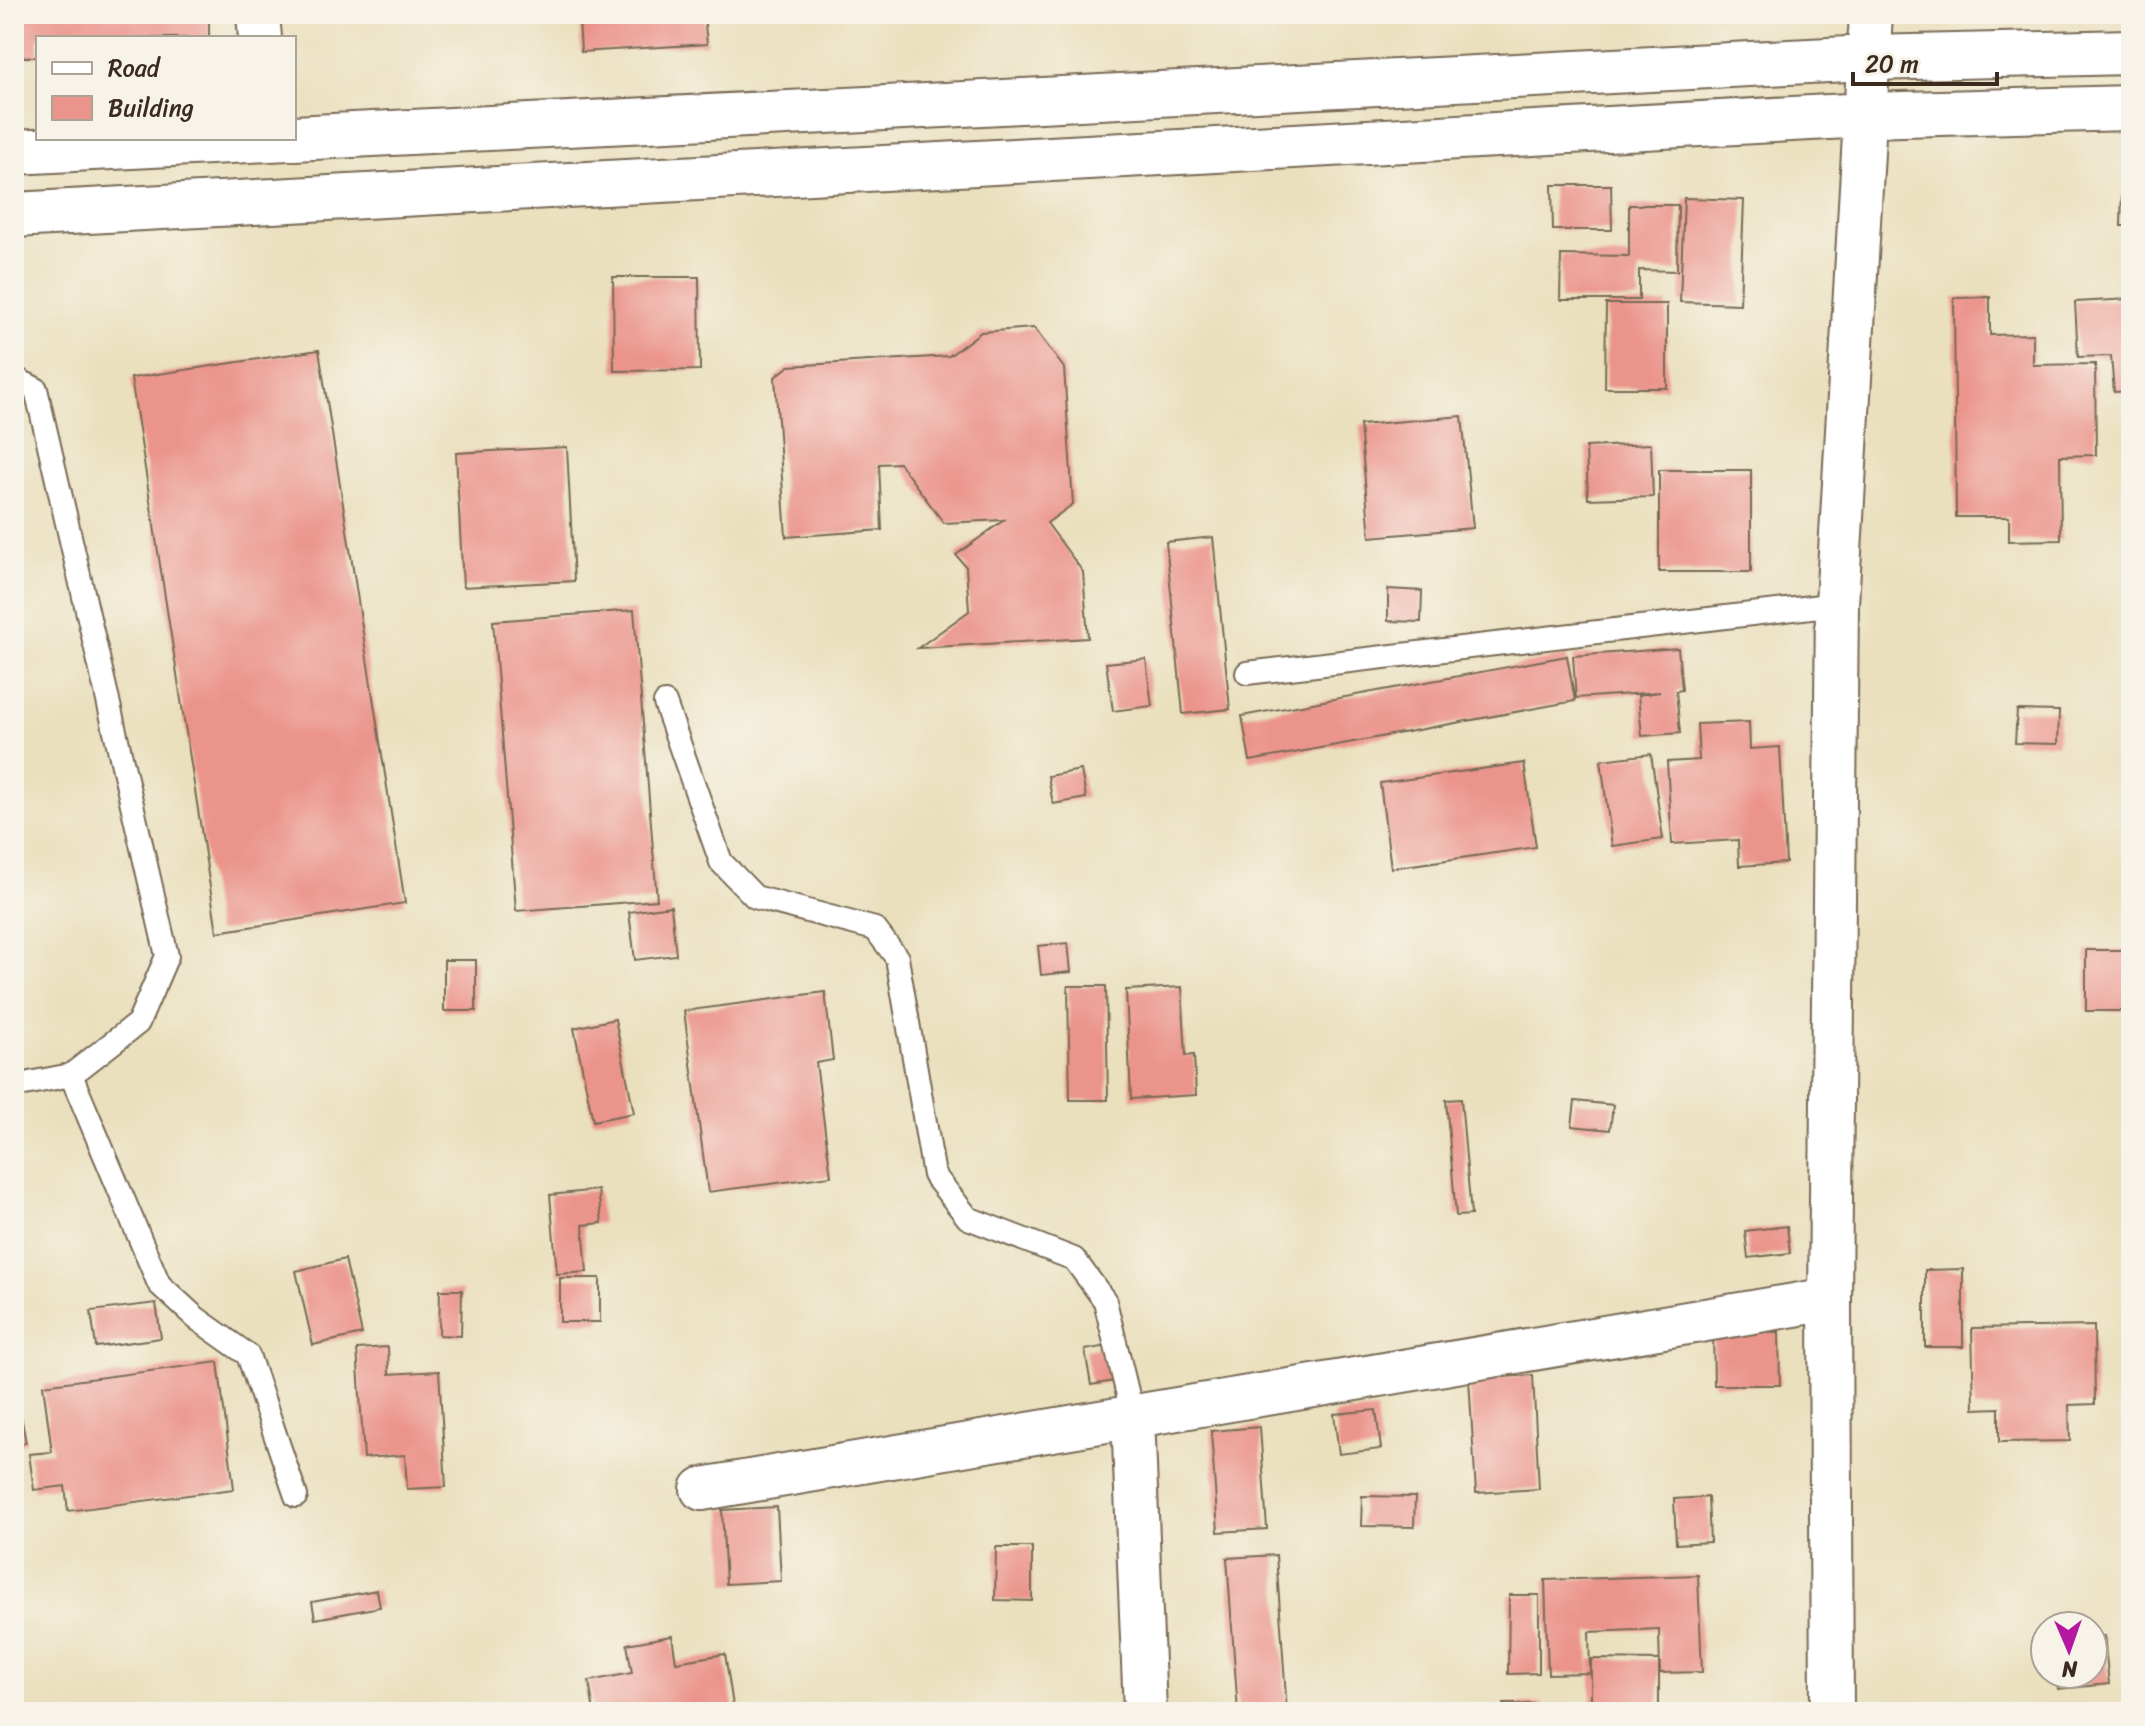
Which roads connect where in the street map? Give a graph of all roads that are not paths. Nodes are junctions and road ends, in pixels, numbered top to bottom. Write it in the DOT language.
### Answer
graph roads {
  1 [pos="258,14"];
  2 [pos="1871,14"];
  3 [pos="260,36"];
  4 [pos="2131,52"];
  5 [pos="1868,58"];
  6 [pos="2131,108"];
  7 [pos="1866,115"];
  8 [pos="296,137"];
  9 [pos="241,140"];
  10 [pos="14,152"];
  11 [pos="14,215"];
  12 [pos="14,378"];
  13 [pos="1837,604"];
  14 [pos="1247,673"];
  15 [pos="665,703"];
  16 [pos="71,1075"];
  17 [pos="14,1086"];
  18 [pos="1830,1299"];
  19 [pos="1133,1416"];
  20 [pos="702,1489"];
  21 [pos="296,1496"];
  22 [pos="1145,1712"];
  23 [pos="1832,1712"];
  1 -- 3 [label="street"];
  2 -- 5 [label="street"];
  4 -- 5 [label="main road"];
  5 -- 7 [label="street"];
  5 -- 8 [label="main road"];
  6 -- 7 [label="main road"];
  7 -- 11 [label="main road"];
  7 -- 13 [label="street"];
  9 -- 10 [label="main road"];
  12 -- 16 [label="lane"];
  13 -- 14 [label="lane"];
  13 -- 18 [label="street"];
  15 -- 19 [label="lane"];
  16 -- 17 [label="lane"];
  16 -- 21 [label="lane"];
  18 -- 19 [label="street"];
  18 -- 23 [label="street"];
  19 -- 20 [label="street"];
  19 -- 22 [label="street"];
}
